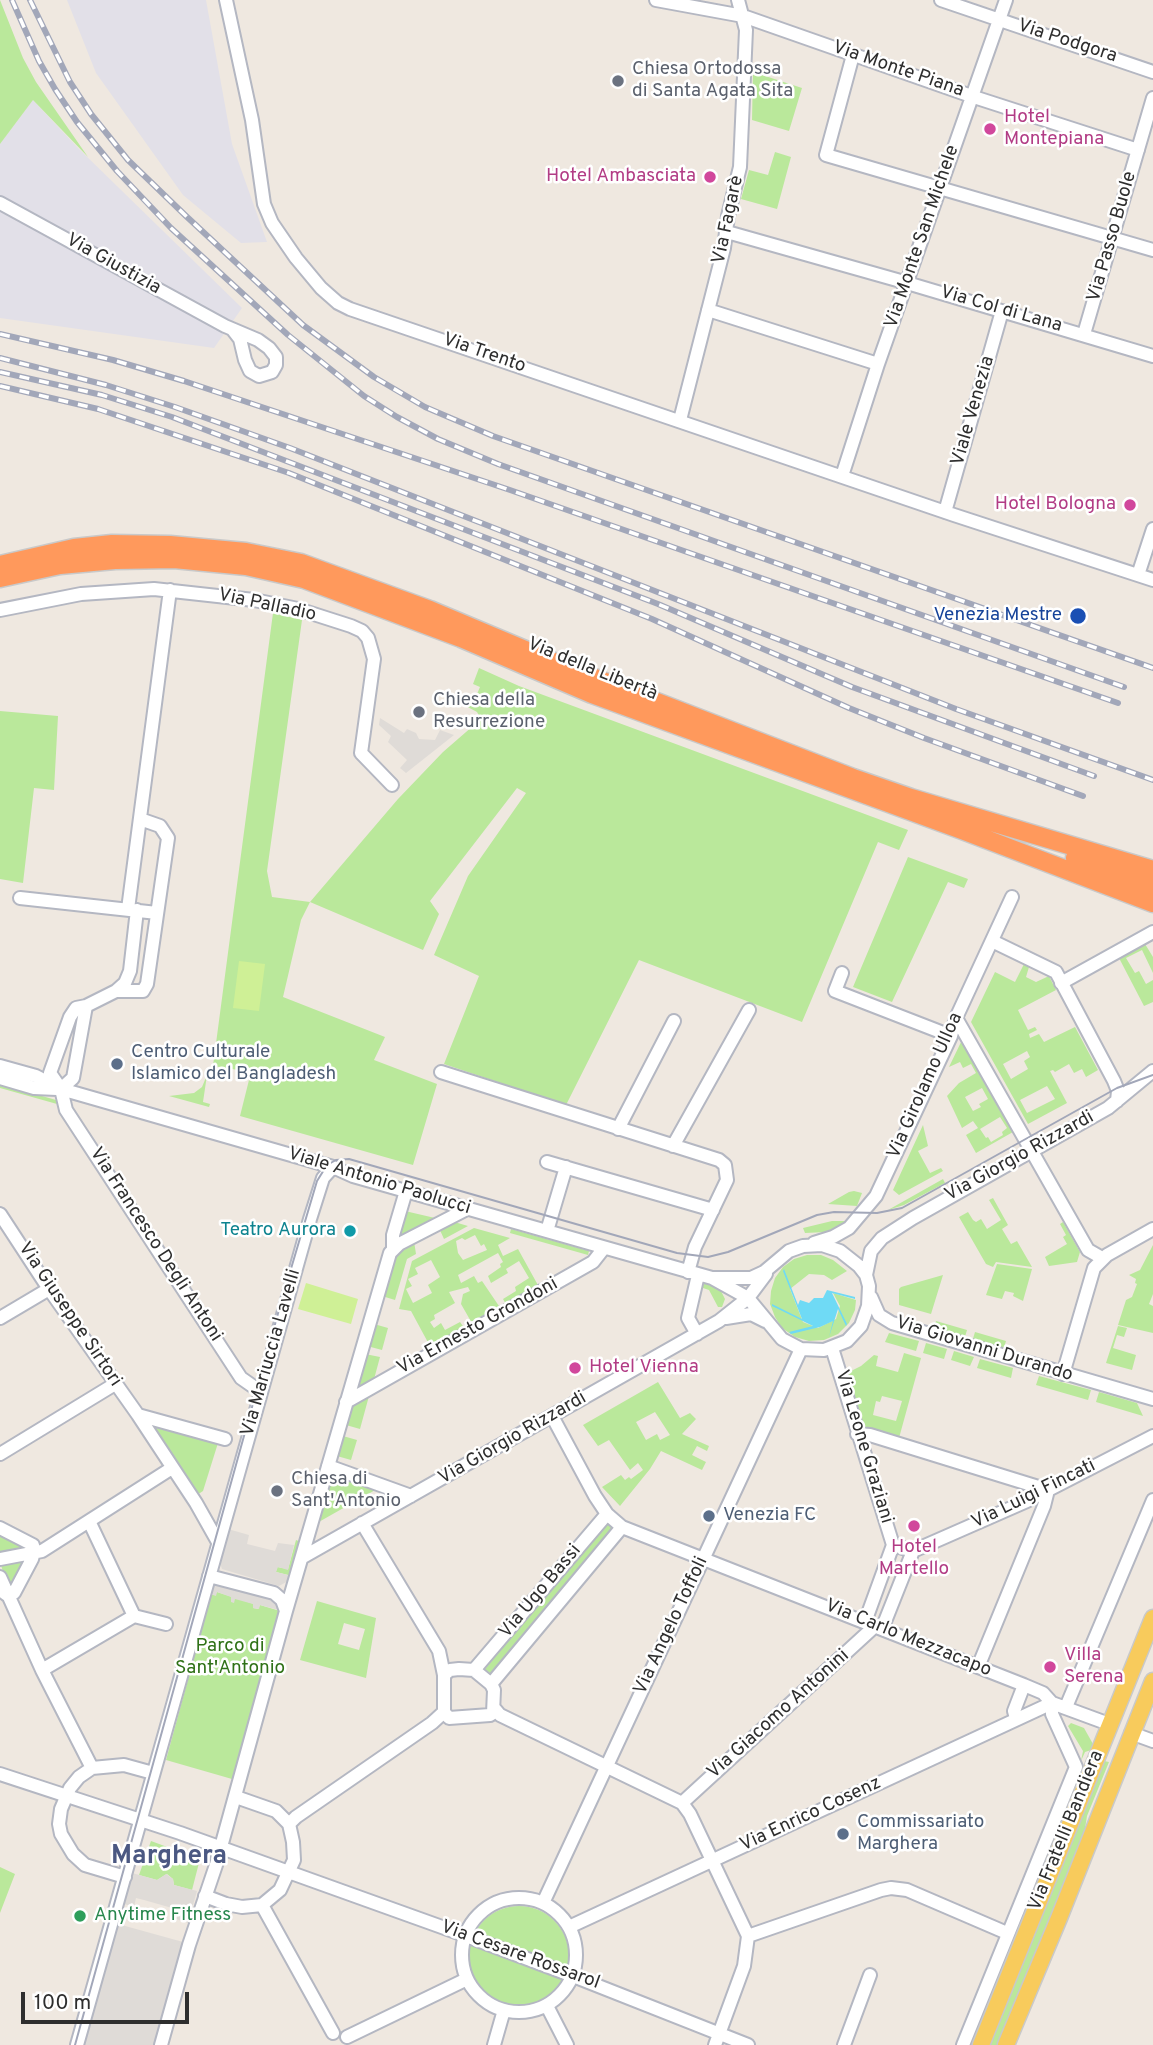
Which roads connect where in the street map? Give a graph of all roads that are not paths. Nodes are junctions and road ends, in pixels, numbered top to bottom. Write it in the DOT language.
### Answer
graph roads {
  1 [pos="226,0"];
  2 [pos="656,0"];
  3 [pos="738,0"];
  4 [pos="941,0"];
  5 [pos="1006,0"];
  6 [pos="743,16"];
  7 [pos="998,25"];
  8 [pos="853,55"];
  9 [pos="1153,72"];
  10 [pos="973,96"];
  11 [pos="1153,98"];
  12 [pos="1138,150"];
  13 [pos="940,189"];
  14 [pos="0,203"];
  15 [pos="727,232"];
  16 [pos="1113,237"];
  17 [pos="1153,250"];
  18 [pos="912,284"];
  19 [pos="708,310"];
  20 [pos="1002,311"];
  21 [pos="229,328"];
  22 [pos="1084,334"];
  23 [pos="1153,356"];
  24 [pos="878,364"];
  25 [pos="680,420"];
  26 [pos="842,475"];
  27 [pos="945,512"];
  28 [pos="1153,529"];
  29 [pos="74,548"];
  30 [pos="0,553"];
  31 [pos="0,565"];
  32 [pos="1138,575"];
  33 [pos="0,578"];
  34 [pos="1153,580"];
  35 [pos="170,590"];
  36 [pos="0,610"];
  37 [pos="392,785"];
  38 [pos="911,798"];
  39 [pos="140,819"];
  40 [pos="1153,870"];
  41 [pos="1153,886"];
  42 [pos="1012,897"];
  43 [pos="20,898"];
  44 [pos="1153,903"];
  45 [pos="133,910"];
  46 [pos="157,913"];
  47 [pos="1153,932"];
  48 [pos="992,941"];
  49 [pos="842,973"];
  50 [pos="1062,983"];
  51 [pos="116,991"];
  52 [pos="86,1006"];
  53 [pos="749,1010"];
  54 [pos="956,1017"];
  55 [pos="674,1021"];
  56 [pos="951,1036"];
  57 [pos="0,1066"];
  58 [pos="1153,1070"];
  59 [pos="441,1072"];
  60 [pos="0,1078"];
  61 [pos="61,1089"];
  62 [pos="1117,1101"];
  63 [pos="618,1129"];
  64 [pos="673,1146"];
  65 [pos="1033,1151"];
  66 [pos="547,1162"];
  67 [pos="333,1167"];
  68 [pos="566,1167"];
  69 [pos="406,1191"];
  70 [pos="467,1209"];
  71 [pos="713,1210"];
  72 [pos="0,1214"];
  73 [pos="1153,1229"];
  74 [pos="547,1231"];
  75 [pos="807,1245"];
  76 [pos="393,1248"];
  77 [pos="604,1248"];
  78 [pos="1102,1258"];
  79 [pos="772,1265"];
  80 [pos="693,1273"];
  81 [pos="866,1275"];
  82 [pos="712,1278"];
  83 [pos="49,1289"];
  84 [pos="870,1294"];
  85 [pos="748,1298"];
  86 [pos="725,1316"];
  87 [pos="0,1318"];
  88 [pos="766,1319"];
  89 [pos="697,1334"];
  90 [pos="832,1348"];
  91 [pos="801,1349"];
  92 [pos="1063,1374"];
  93 [pos="115,1384"];
  94 [pos="261,1392"];
  95 [pos="1152,1398"];
  96 [pos="346,1402"];
  97 [pos="138,1415"];
  98 [pos="552,1416"];
  99 [pos="857,1434"];
  100 [pos="1153,1436"];
  101 [pos="225,1439"];
  102 [pos="0,1454"];
  103 [pos="328,1466"];
  104 [pos="172,1468"];
  105 [pos="1048,1490"];
  106 [pos="411,1496"];
  107 [pos="1153,1500"];
  108 [pos="607,1514"];
  109 [pos="89,1521"];
  110 [pos="362,1523"];
  111 [pos="622,1527"];
  112 [pos="0,1528"];
  113 [pos="218,1542"];
  114 [pos="893,1545"];
  115 [pos="913,1551"];
  116 [pos="34,1552"];
  117 [pos="303,1557"];
  118 [pos="704,1558"];
  119 [pos="0,1559"];
  120 [pos="209,1576"];
  121 [pos="0,1577"];
  122 [pos="295,1579"];
  123 [pos="4,1592"];
  124 [pos="274,1593"];
  125 [pos="286,1611"];
  126 [pos="134,1616"];
  127 [pos="1153,1618"];
  128 [pos="876,1621"];
  129 [pos="166,1624"];
  130 [pos="978,1667"];
  131 [pos="42,1670"];
  132 [pos="474,1670"];
  133 [pos="444,1675"];
  134 [pos="1153,1681"];
  135 [pos="491,1684"];
  136 [pos="1024,1685"];
  137 [pos="1052,1703"];
  138 [pos="1066,1707"];
  139 [pos="495,1709"];
  140 [pos="444,1712"];
  141 [pos="1016,1718"];
  142 [pos="1110,1724"];
  143 [pos="1131,1733"];
  144 [pos="1153,1741"];
  145 [pos="605,1767"];
  146 [pos="92,1768"];
  147 [pos="153,1773"];
  148 [pos="0,1774"];
  149 [pos="65,1797"];
  150 [pos="236,1797"];
  151 [pos="682,1803"];
  152 [pos="140,1821"];
  153 [pos="289,1824"];
  154 [pos="221,1848"];
  155 [pos="714,1861"];
  156 [pos="289,1872"];
  157 [pos="125,1877"];
  158 [pos="205,1896"];
  159 [pos="543,1903"];
  160 [pos="262,1905"];
  161 [pos="569,1927"];
  162 [pos="1007,1933"];
  163 [pos="465,1936"];
  164 [pos="748,1936"];
  165 [pos="870,1975"];
  166 [pos="573,1976"];
  167 [pos="467,1979"];
  168 [pos="547,2006"];
  169 [pos="504,2010"];
  170 [pos="331,2039"];
  171 [pos="717,2040"];
  172 [pos="346,2041"];
  173 [pos="78,2045"];
  174 [pos="161,2045"];
  175 [pos="494,2045"];
  176 [pos="567,2045"];
  177 [pos="748,2045"];
  178 [pos="844,2045"];
  179 [pos="963,2045"];
  180 [pos="981,2045"];
  181 [pos="1006,2045"];
  1 -- 25 [label="street, Via Trento"];
  2 -- 6 [label="street, Via Monte Piana"];
  3 -- 6 [label="street, Via Fagarè"];
  4 -- 7 [label="street, Via Podgora"];
  5 -- 7 [label="street, Via Monte San Michele"];
  6 -- 8 [label="street, Via Monte Piana"];
  6 -- 15 [label="street, Via Fagarè"];
  7 -- 9 [label="street, Via Podgora"];
  7 -- 10 [label="street, Via Monte San Michele"];
  8 -- 10 [label="street, Via Monte Piana"];
  8 -- 13 [label="street"];
  10 -- 12 [label="street, Via Monte Piana"];
  10 -- 13 [label="street, Via Monte San Michele"];
  11 -- 12 [label="street, Via Passo Buole"];
  12 -- 16 [label="street, Via Passo Buole"];
  13 -- 16 [label="street"];
  13 -- 18 [label="street, Via Monte San Michele"];
  14 -- 21 [label="street, Via Giustizia"];
  15 -- 18 [label="street, Via Col di Lana"];
  15 -- 19 [label="street, Via Fagarè"];
  16 -- 17 [label="street"];
  16 -- 22 [label="street, Via Passo Buole"];
  18 -- 20 [label="street, Via Col di Lana"];
  18 -- 24 [label="street, Via Monte San Michele"];
  19 -- 24 [label="street"];
  19 -- 25 [label="street, Via Fagarè"];
  20 -- 22 [label="street, Via Col di Lana"];
  20 -- 27 [label="street, Viale Venezia"];
  22 -- 23 [label="street, Via Col di Lana"];
  24 -- 26 [label="street, Via Monte San Michele"];
  25 -- 26 [label="street, Via Trento"];
  26 -- 27 [label="street, Via Trento"];
  27 -- 32 [label="street, Via Trento"];
  28 -- 32 [label="street"];
  29 -- 30 [label="highway"];
  29 -- 31 [label="highway"];
  29 -- 38 [label="highway, Via della Libertà"];
  32 -- 34 [label="street, Via Trento"];
  33 -- 44 [label="highway, Via della Libertà"];
  35 -- 36 [label="street, Via Palladio"];
  35 -- 37 [label="street, Via Palladio"];
  35 -- 39 [label="street"];
  38 -- 40 [label="highway, Via della Libertà"];
  38 -- 41 [label="highway"];
  39 -- 45 [label="street"];
  39 -- 46 [label="street"];
  42 -- 48 [label="street, Via Girolamo Ulloa"];
  43 -- 45 [label="street"];
  45 -- 46 [label="street"];
  45 -- 51 [label="street"];
  46 -- 51 [label="street"];
  47 -- 50 [label="street"];
  48 -- 50 [label="street"];
  48 -- 54 [label="street, Via Girolamo Ulloa"];
  49 -- 56 [label="street"];
  50 -- 62 [label="street"];
  51 -- 52 [label="street"];
  52 -- 61 [label="street"];
  52 -- 61 [label="street, Via Francesco Degli Antoni"];
  53 -- 64 [label="street"];
  54 -- 56 [label="street, Via Girolamo Ulloa"];
  54 -- 65 [label="street"];
  55 -- 63 [label="street"];
  56 -- 75 [label="street, Via Girolamo Ulloa"];
  57 -- 61 [label="street, Viale Antonio Paolucci"];
  58 -- 62 [label="street, Via Giorgio Rizzardi"];
  59 -- 63 [label="street"];
  60 -- 61 [label="street, Viale Antonio Paolucci"];
  61 -- 67 [label="street, Viale Antonio Paolucci"];
  61 -- 94 [label="street, Via Francesco Degli Antoni"];
  62 -- 65 [label="street, Via Giorgio Rizzardi"];
  63 -- 64 [label="street"];
  64 -- 71 [label="street"];
  65 -- 78 [label="street"];
  65 -- 81 [label="street, Via Giorgio Rizzardi"];
  66 -- 68 [label="street"];
  67 -- 69 [label="street, Viale Antonio Paolucci"];
  67 -- 94 [label="street, Via Mariuccia Lavelli"];
  68 -- 71 [label="street"];
  68 -- 74 [label="street"];
  69 -- 70 [label="street, Viale Antonio Paolucci"];
  69 -- 76 [label="street"];
  70 -- 74 [label="street, Viale Antonio Paolucci"];
  70 -- 76 [label="street"];
  71 -- 80 [label="street"];
  72 -- 83 [label="street, Via Giuseppe Sirtori"];
  73 -- 78 [label="street"];
  74 -- 77 [label="street, Viale Antonio Paolucci"];
  75 -- 79 [label="street"];
  75 -- 81 [label="street"];
  76 -- 96 [label="street"];
  77 -- 80 [label="street, Viale Antonio Paolucci"];
  77 -- 96 [label="street, Via Ernesto Grondoni"];
  78 -- 92 [label="street"];
  79 -- 82 [label="street"];
  79 -- 85 [label="street, Via Giorgio Rizzardi"];
  79 -- 88 [label="street"];
  80 -- 82 [label="street, Viale Antonio Paolucci"];
  80 -- 89 [label="street"];
  81 -- 84 [label="street"];
  82 -- 85 [label="street"];
  82 -- 86 [label="street"];
  83 -- 87 [label="street"];
  83 -- 93 [label="street, Via Giuseppe Sirtori"];
  84 -- 90 [label="street"];
  84 -- 92 [label="street, Via Giovanni Durando"];
  85 -- 86 [label="street, Via Giorgio Rizzardi"];
  85 -- 88 [label="street"];
  86 -- 88 [label="street"];
  86 -- 89 [label="street, Via Giorgio Rizzardi"];
  88 -- 91 [label="street"];
  89 -- 98 [label="street, Via Giorgio Rizzardi"];
  90 -- 91 [label="street"];
  90 -- 99 [label="street, Via Leone Graziani"];
  91 -- 118 [label="street, Via Angelo Toffoli"];
  92 -- 95 [label="street, Via Giovanni Durando"];
  93 -- 97 [label="street, Via Giuseppe Sirtori"];
  93 -- 102 [label="street"];
  94 -- 113 [label="street, Via Mariuccia Lavelli"];
  96 -- 103 [label="street"];
  97 -- 101 [label="street"];
  97 -- 104 [label="street, Via Giuseppe Sirtori"];
  98 -- 106 [label="street, Via Giorgio Rizzardi"];
  98 -- 108 [label="street"];
  99 -- 105 [label="street"];
  99 -- 114 [label="street, Via Leone Graziani"];
  100 -- 105 [label="street, Via Luigi Fincati"];
  103 -- 106 [label="street"];
  103 -- 117 [label="street"];
  104 -- 109 [label="street"];
  104 -- 113 [label="street, Via Giuseppe Sirtori"];
  105 -- 115 [label="street, Via Luigi Fincati"];
  105 -- 130 [label="street"];
  106 -- 110 [label="street, Via Giorgio Rizzardi"];
  107 -- 138 [label="street"];
  108 -- 111 [label="street"];
  108 -- 132 [label="street, Via Ugo Bassi"];
  109 -- 116 [label="street"];
  109 -- 126 [label="street"];
  110 -- 117 [label="street, Via Giorgio Rizzardi"];
  110 -- 133 [label="street"];
  111 -- 118 [label="street, Via Carlo Mezzacapo"];
  111 -- 135 [label="street, Via Ugo Bassi"];
  112 -- 116 [label="street"];
  113 -- 120 [label="street, Via Mariuccia Lavelli"];
  114 -- 115 [label="street"];
  114 -- 128 [label="street"];
  115 -- 128 [label="street"];
  116 -- 119 [label="street"];
  116 -- 123 [label="street"];
  117 -- 122 [label="street"];
  118 -- 128 [label="street, Via Carlo Mezzacapo"];
  118 -- 145 [label="street, Via Angelo Toffoli"];
  120 -- 124 [label="street"];
  120 -- 147 [label="street, Via Mariuccia Lavelli"];
  121 -- 123 [label="street"];
  122 -- 124 [label="street"];
  122 -- 125 [label="street"];
  123 -- 131 [label="street"];
  124 -- 125 [label="street"];
  125 -- 150 [label="street"];
  126 -- 129 [label="street"];
  126 -- 131 [label="street"];
  127 -- 142 [label="main road, Via Fratelli Bandiera"];
  128 -- 130 [label="street, Via Carlo Mezzacapo"];
  128 -- 151 [label="street, Via Giacomo Antonini"];
  130 -- 136 [label="street, Via Carlo Mezzacapo"];
  131 -- 146 [label="street"];
  132 -- 133 [label="street"];
  132 -- 135 [label="street"];
  133 -- 140 [label="street"];
  134 -- 143 [label="main road, Via Fratelli Bandiera"];
  135 -- 139 [label="street"];
  136 -- 137 [label="street, Via Carlo Mezzacapo"];
  136 -- 141 [label="street"];
  137 -- 138 [label="street, Via Carlo Mezzacapo"];
  137 -- 141 [label="street, Via Enrico Cosenz"];
  137 -- 162 [label="street, Via Fratelli Bandiera"];
  138 -- 142 [label="street, Via Carlo Mezzacapo"];
  139 -- 140 [label="street"];
  139 -- 145 [label="street"];
  140 -- 153 [label="street"];
  141 -- 155 [label="street, Via Enrico Cosenz"];
  142 -- 143 [label="main road"];
  142 -- 180 [label="main road, Via Fratelli Bandiera"];
  143 -- 144 [label="street"];
  143 -- 181 [label="main road, Via Fratelli Bandiera"];
  145 -- 151 [label="street"];
  145 -- 159 [label="street, Via Angelo Toffoli"];
  146 -- 147 [label="street"];
  146 -- 149 [label="street"];
  147 -- 152 [label="street, Via Mariuccia Lavelli"];
  148 -- 149 [label="street, Via Cesare Rossarol"];
  149 -- 152 [label="street, Via Cesare Rossarol"];
  149 -- 157 [label="street"];
  150 -- 153 [label="street"];
  150 -- 154 [label="street"];
  151 -- 155 [label="street"];
  152 -- 154 [label="street, Via Cesare Rossarol"];
  152 -- 157 [label="street, Via Mariuccia Lavelli"];
  153 -- 156 [label="street"];
  154 -- 156 [label="street, Via Cesare Rossarol"];
  154 -- 158 [label="street"];
  155 -- 161 [label="street, Via Enrico Cosenz"];
  155 -- 164 [label="street"];
  156 -- 160 [label="street"];
  156 -- 163 [label="street, Via Cesare Rossarol"];
  157 -- 173 [label="street, Via Mariuccia Lavelli"];
  158 -- 160 [label="street"];
  158 -- 174 [label="street"];
  159 -- 161 [label="street"];
  159 -- 163 [label="street"];
  160 -- 170 [label="street"];
  161 -- 166 [label="street"];
  162 -- 164 [label="street"];
  162 -- 179 [label="street, Via Fratelli Bandiera"];
  163 -- 166 [label="street, Via Cesare Rossarol"];
  163 -- 167 [label="street"];
  164 -- 171 [label="street"];
  165 -- 178 [label="street"];
  166 -- 168 [label="street"];
  166 -- 171 [label="street, Via Cesare Rossarol"];
  167 -- 169 [label="street"];
  167 -- 172 [label="street"];
  168 -- 169 [label="street"];
  168 -- 176 [label="street"];
  169 -- 175 [label="street"];
  170 -- 172 [label="street"];
  171 -- 177 [label="street, Via Cesare Rossarol"];
}
